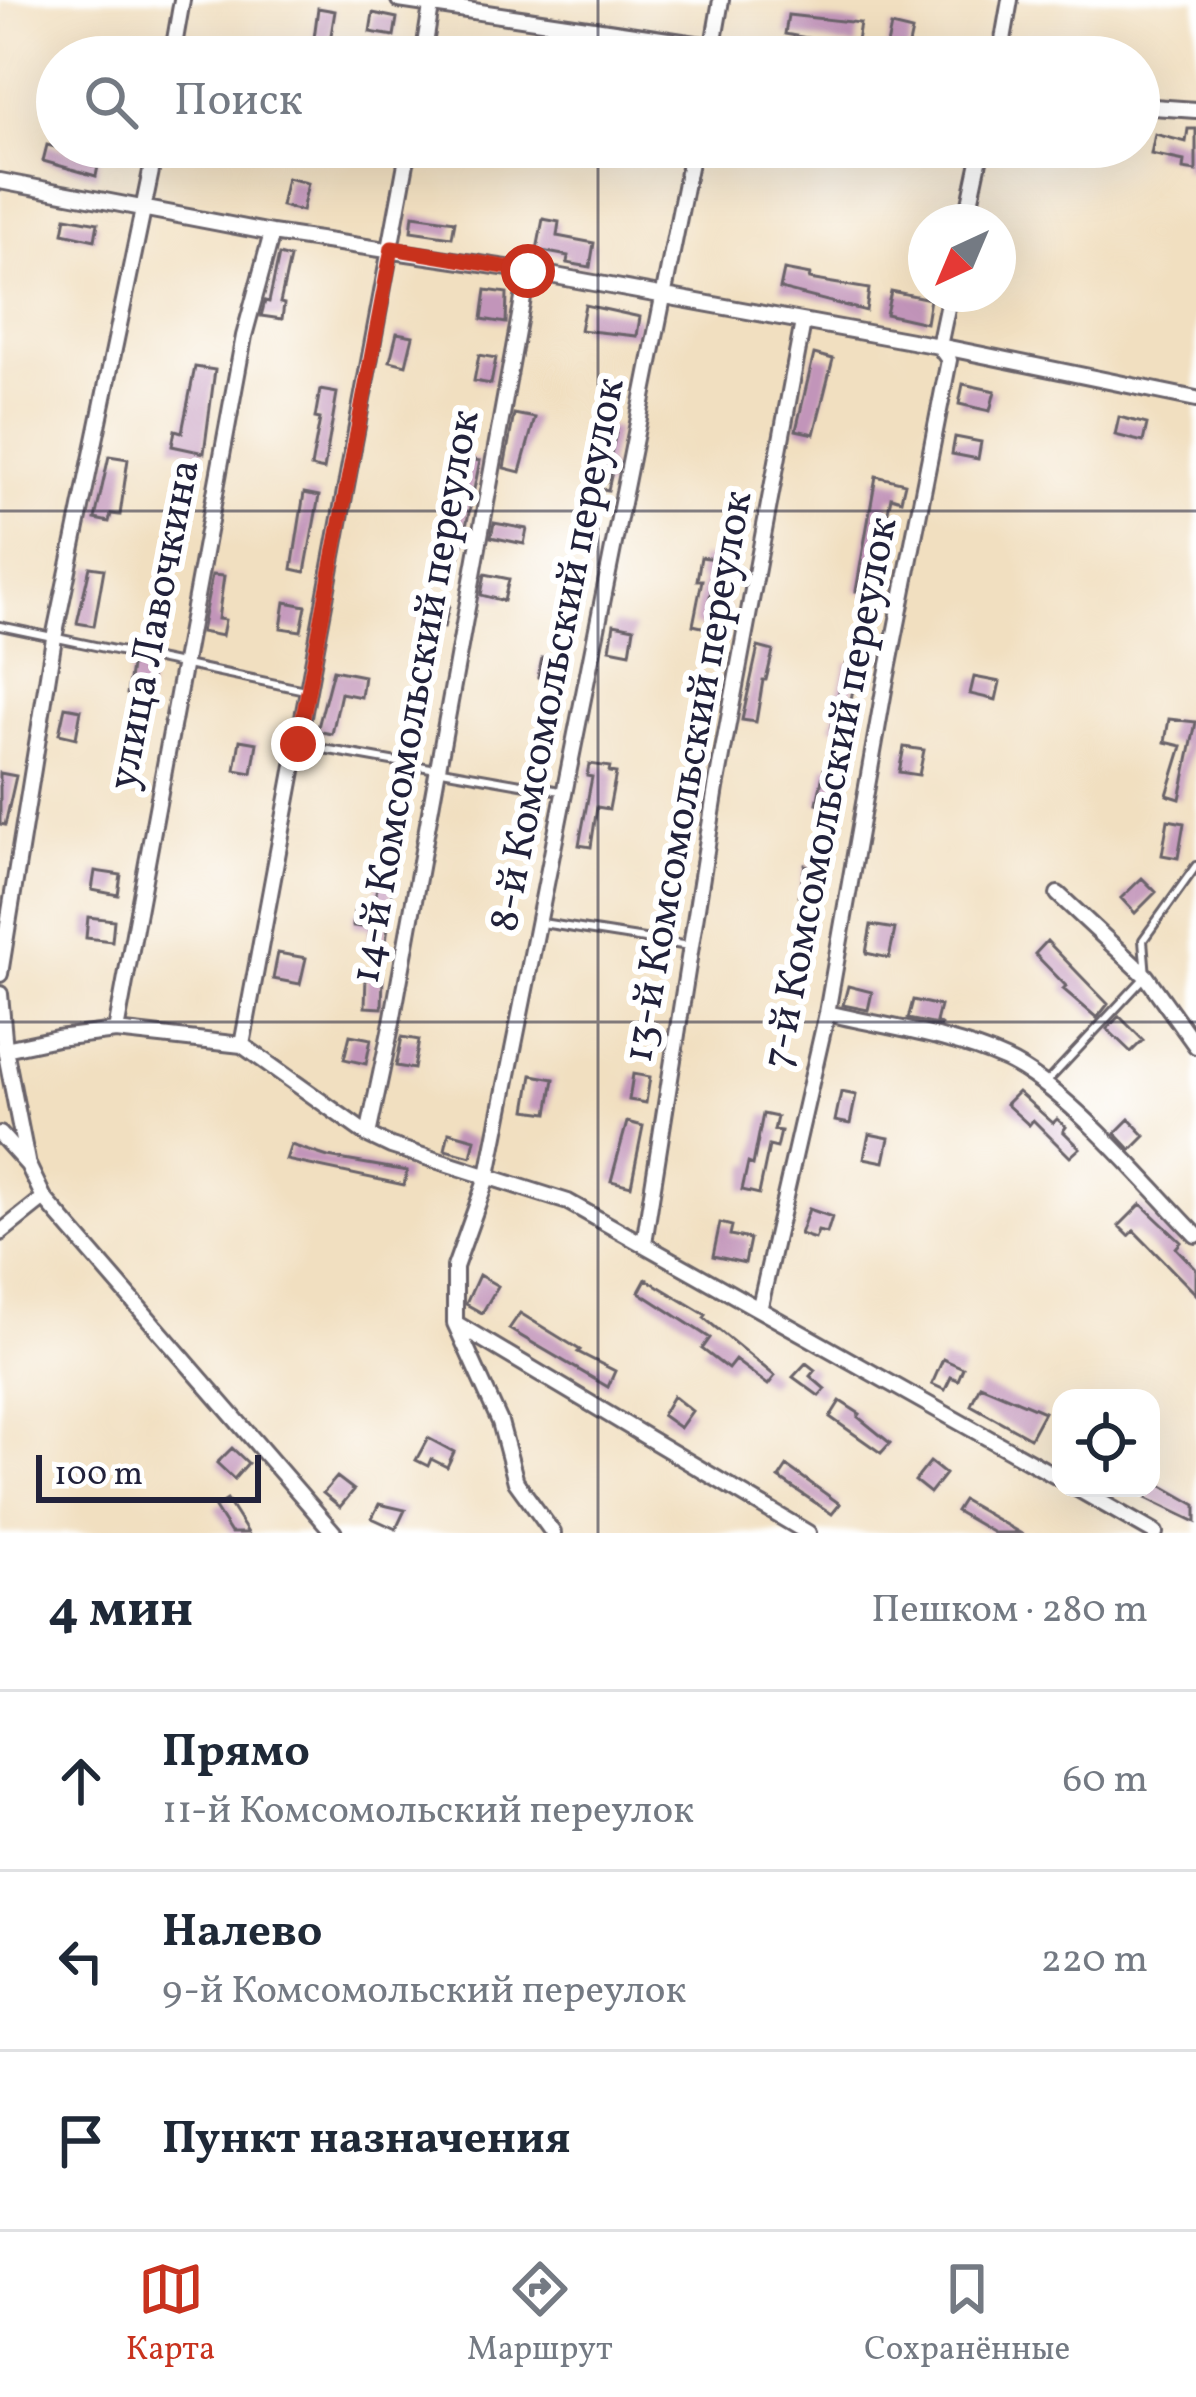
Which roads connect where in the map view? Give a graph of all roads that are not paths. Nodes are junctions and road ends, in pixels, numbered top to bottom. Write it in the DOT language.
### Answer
graph roads {
  1 [pos="182,0"];
  2 [pos="399,0"];
  3 [pos="721,0"];
  4 [pos="1010,0"];
  5 [pos="432,3"];
  6 [pos="176,36"];
  7 [pos="426,36"];
  8 [pos="624,36"];
  9 [pos="715,36"];
  10 [pos="1004,36"];
  11 [pos="1160,107"];
  12 [pos="1196,110"];
  13 [pos="152,168"];
  14 [pos="405,168"];
  15 [pos="689,168"];
  16 [pos="978,168"];
  17 [pos="0,181"];
  18 [pos="970,204"];
  19 [pos="145,209"];
  20 [pos="272,233"];
  21 [pos="392,248"];
  22 [pos="528,271"];
  23 [pos="663,296"];
  24 [pos="946,312"];
  25 [pos="803,322"];
  26 [pos="939,346"];
  27 [pos="1196,399"];
  28 [pos="0,626"];
  29 [pos="54,638"];
  30 [pos="181,666"];
  31 [pos="305,691"];
  32 [pos="298,744"];
  33 [pos="435,769"];
  34 [pos="566,792"];
  35 [pos="1196,866"];
  36 [pos="1058,894"];
  37 [pos="540,922"];
  38 [pos="693,946"];
  39 [pos="0,974"];
  40 [pos="1146,976"];
  41 [pos="0,994"];
  42 [pos="827,1013"];
  43 [pos="116,1031"];
  44 [pos="242,1045"];
  45 [pos="1196,1046"];
  46 [pos="5,1049"];
  47 [pos="1046,1083"];
  48 [pos="0,1134"];
  49 [pos="368,1135"];
  50 [pos="28,1166"];
  51 [pos="488,1175"];
  52 [pos="44,1198"];
  53 [pos="0,1233"];
  54 [pos="1196,1235"];
  55 [pos="644,1243"];
  56 [pos="760,1306"];
  57 [pos="455,1323"];
  58 [pos="1052,1474"];
  59 [pos="1092,1497"];
  60 [pos="334,1533"];
  61 [pos="553,1533"];
  62 [pos="808,1533"];
  63 [pos="1155,1533"];
  1 -- 6 [label="street"];
  2 -- 5 [label="street"];
  3 -- 9 [label="street"];
  4 -- 10 [label="street"];
  5 -- 7 [label="street"];
  5 -- 8 [label="street"];
  11 -- 12 [label="street"];
  13 -- 19 [label="street"];
  14 -- 21 [label="street"];
  15 -- 23 [label="street, 8-й Комсомольский переулок"];
  16 -- 18 [label="street"];
  17 -- 19 [label="street"];
  19 -- 20 [label="street"];
  19 -- 29 [label="street"];
  20 -- 21 [label="street"];
  20 -- 30 [label="street, улица Лавочкина"];
  21 -- 22 [label="street"];
  21 -- 31 [label="street"];
  22 -- 23 [label="street"];
  22 -- 33 [label="street, 14-й Комсомольский переулок"];
  23 -- 25 [label="street"];
  23 -- 34 [label="street, 8-й Комсомольский переулок"];
  24 -- 26 [label="street, 7-й Комсомольский переулок"];
  25 -- 26 [label="street"];
  25 -- 38 [label="street, 13-й Комсомольский переулок"];
  26 -- 27 [label="street"];
  26 -- 42 [label="street, 7-й Комсомольский переулок"];
  28 -- 29 [label="lane"];
  29 -- 30 [label="lane"];
  29 -- 39 [label="street"];
  30 -- 31 [label="lane"];
  30 -- 43 [label="street, улица Лавочкина"];
  31 -- 32 [label="street"];
  32 -- 33 [label="lane"];
  32 -- 44 [label="street"];
  33 -- 34 [label="lane"];
  33 -- 49 [label="street, 14-й Комсомольский переулок"];
  34 -- 37 [label="street, 8-й Комсомольский переулок"];
  35 -- 40 [label="lane"];
  36 -- 40 [label="street"];
  37 -- 38 [label="lane"];
  37 -- 51 [label="street, 8-й Комсомольский переулок"];
  38 -- 55 [label="street, 13-й Комсомольский переулок"];
  40 -- 45 [label="street"];
  40 -- 47 [label="lane"];
  41 -- 46 [label="street"];
  42 -- 47 [label="street"];
  42 -- 56 [label="street, 7-й Комсомольский переулок"];
  43 -- 44 [label="street"];
  43 -- 46 [label="street"];
  44 -- 49 [label="street"];
  46 -- 50 [label="street"];
  47 -- 54 [label="street"];
  48 -- 50 [label="street"];
  49 -- 51 [label="street"];
  50 -- 52 [label="street"];
  51 -- 55 [label="street"];
  51 -- 57 [label="street, 8-й Комсомольский переулок"];
  52 -- 53 [label="street"];
  52 -- 60 [label="street"];
  55 -- 56 [label="street"];
  56 -- 58 [label="street"];
  57 -- 61 [label="street"];
  57 -- 62 [label="street"];
  59 -- 63 [label="street"];
}
